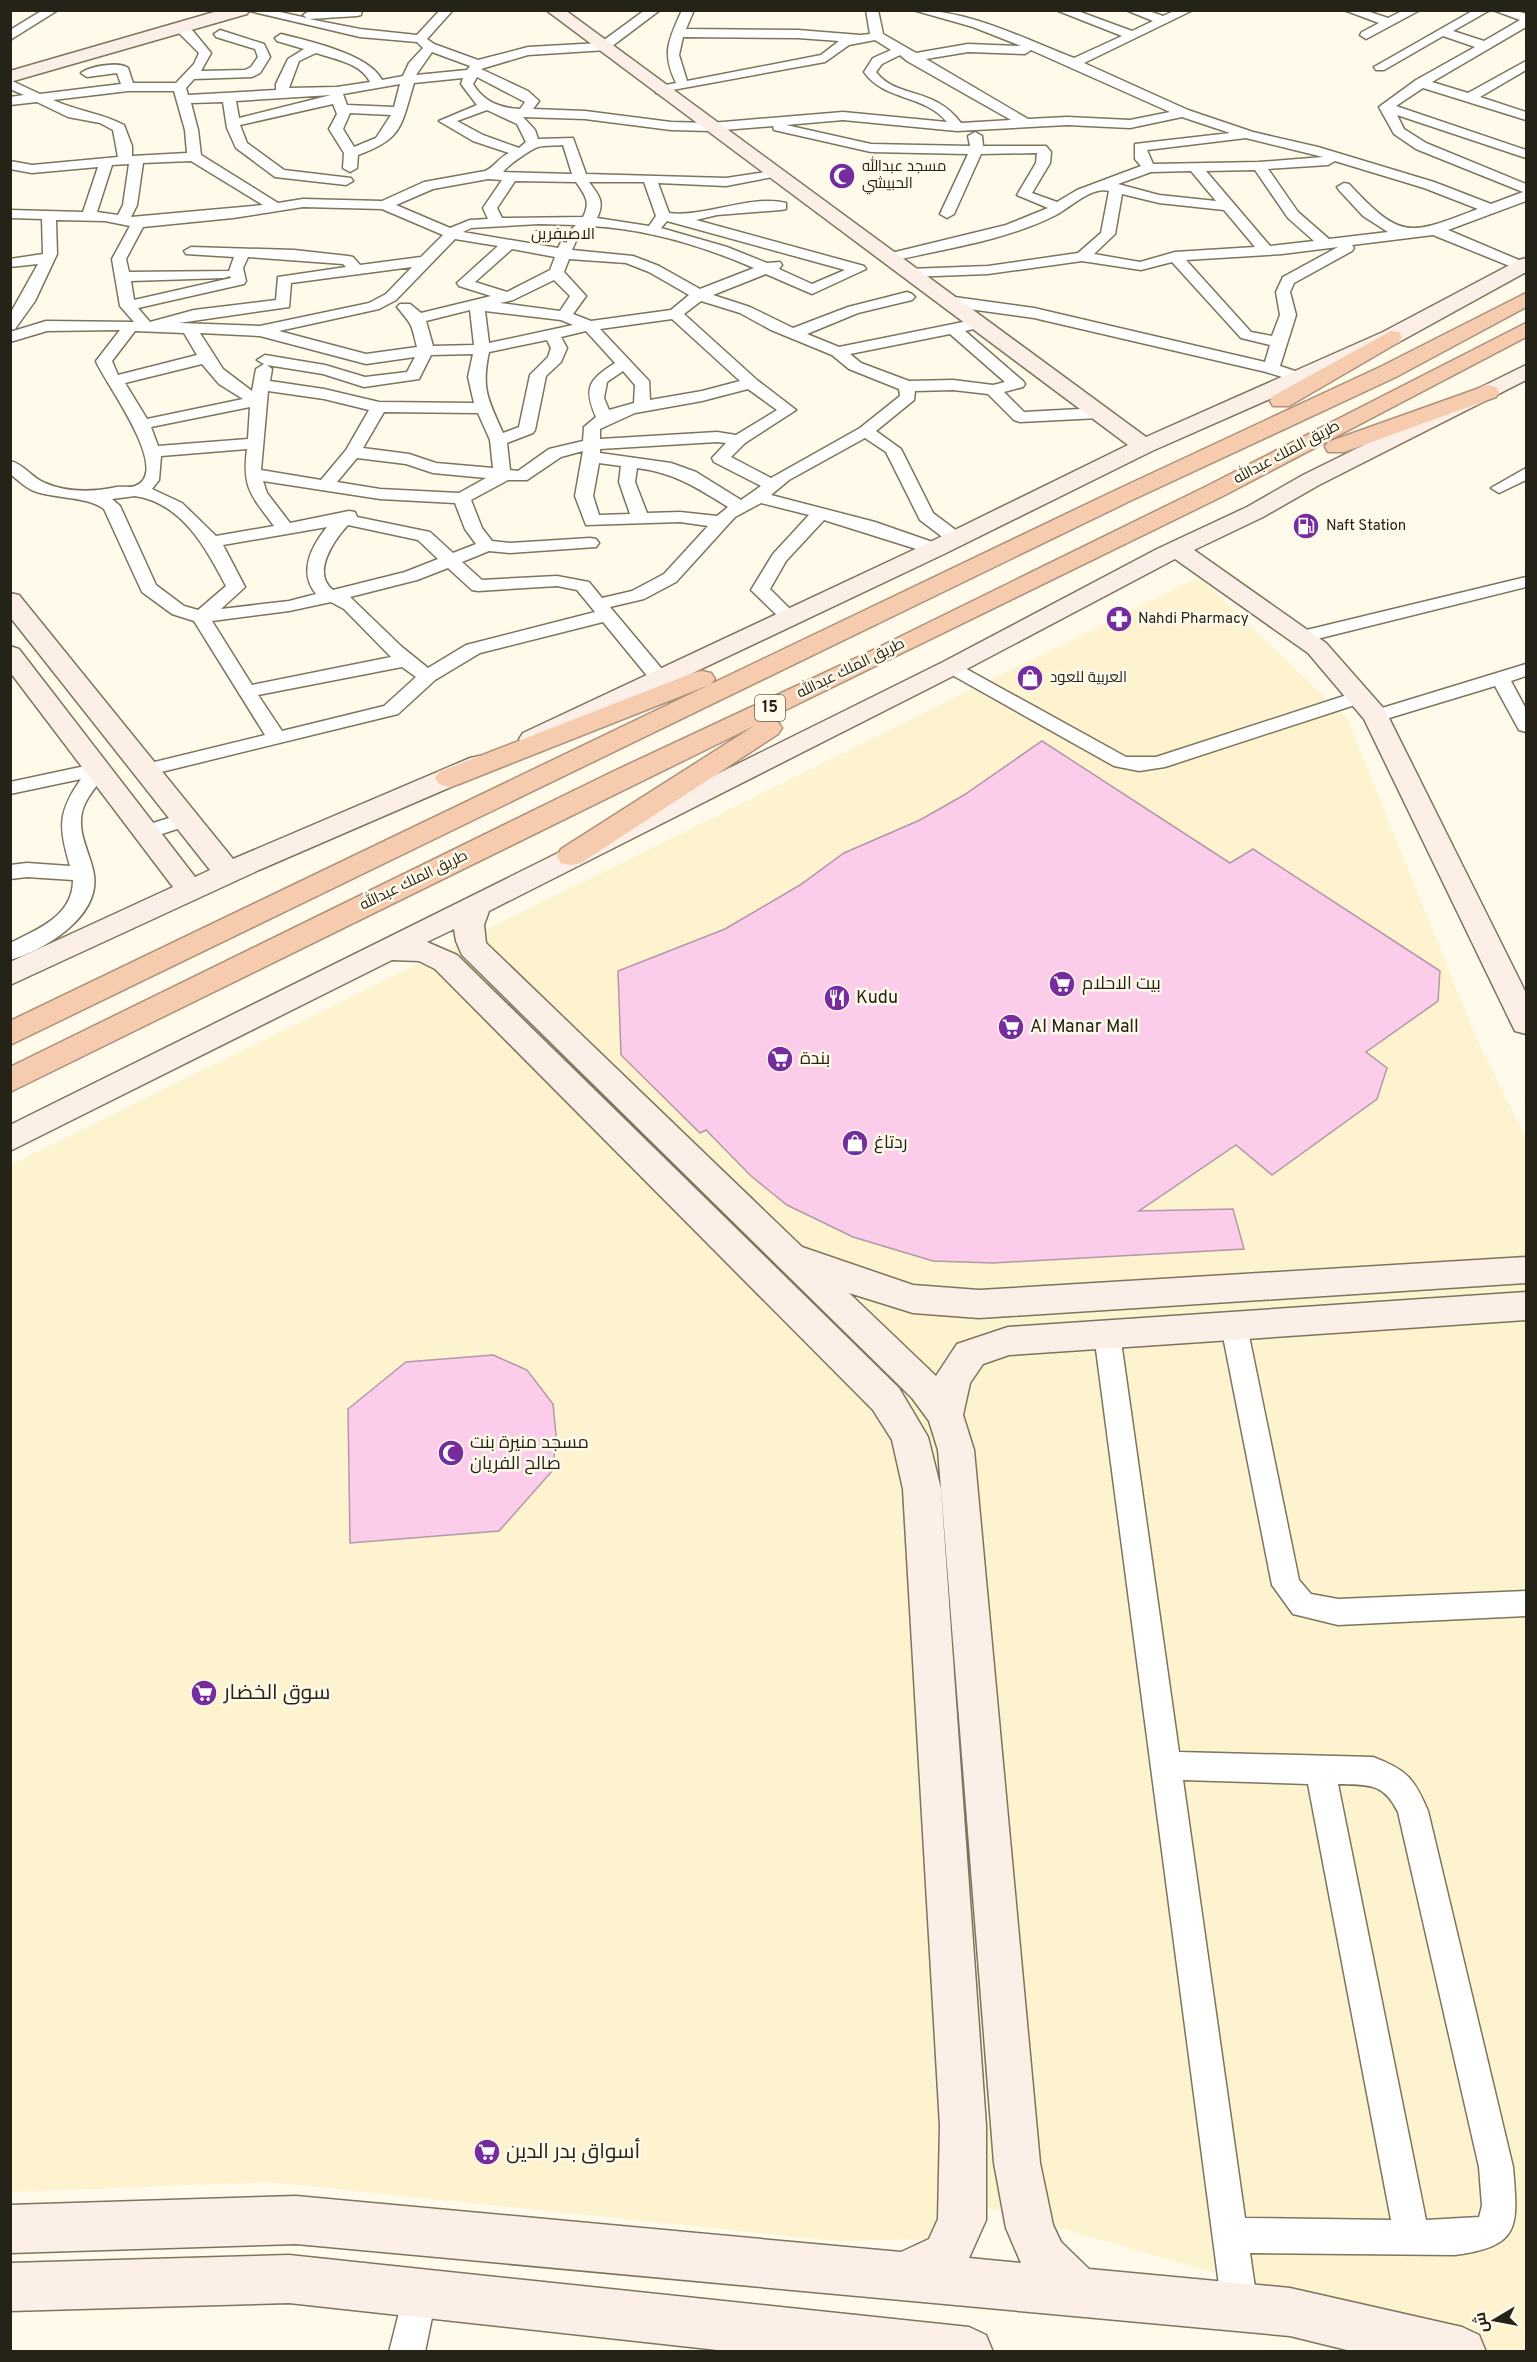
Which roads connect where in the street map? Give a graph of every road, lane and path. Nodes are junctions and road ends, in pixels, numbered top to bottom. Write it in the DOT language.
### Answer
graph roads {
  1 [pos="52,10"];
  2 [pos="202,10"];
  3 [pos="240,10"];
  4 [pos="447,10"];
  5 [pos="554,10"];
  6 [pos="654,10"];
  7 [pos="688,10"];
  8 [pos="872,10"];
  9 [pos="919,10"];
  10 [pos="1062,10"];
  11 [pos="1132,10"];
  12 [pos="1187,10"];
  13 [pos="1350,10"];
  14 [pos="1414,10"];
  15 [pos="1484,10"];
  16 [pos="1499,10"];
  17 [pos="255,11"];
  18 [pos="357,11"];
  19 [pos="419,14"];
  20 [pos="294,20"];
  21 [pos="1527,20"];
  22 [pos="1165,21"];
  23 [pos="1390,23"];
  24 [pos="432,26"];
  25 [pos="180,28"];
  26 [pos="337,29"];
  27 [pos="1442,32"];
  28 [pos="360,33"];
  29 [pos="678,33"];
  30 [pos="220,34"];
  31 [pos="1366,35"];
  32 [pos="10,36"];
  33 [pos="877,36"];
  34 [pos="1133,36"];
  35 [pos="281,38"];
  36 [pos="862,39"];
  37 [pos="425,43"];
  38 [pos="198,44"];
  39 [pos="1485,46"];
  40 [pos="260,47"];
  41 [pos="603,47"];
  42 [pos="314,48"];
  43 [pos="1042,50"];
  44 [pos="1410,50"];
  45 [pos="906,54"];
  46 [pos="69,61"];
  47 [pos="1074,63"];
  48 [pos="1453,64"];
  49 [pos="1527,65"];
  50 [pos="10,67"];
  51 [pos="1380,67"];
  52 [pos="473,70"];
  53 [pos="87,73"];
  54 [pos="1512,73"];
  55 [pos="189,75"];
  56 [pos="10,76"];
  57 [pos="1527,78"];
  58 [pos="410,79"];
  59 [pos="10,83"];
  60 [pos="1420,83"];
  61 [pos="378,84"];
  62 [pos="684,85"];
  63 [pos="128,87"];
  64 [pos="661,90"];
  65 [pos="181,93"];
  66 [pos="278,93"];
  67 [pos="40,97"];
  68 [pos="1469,98"];
  69 [pos="229,99"];
  70 [pos="339,100"];
  71 [pos="10,101"];
  72 [pos="485,106"];
  73 [pos="1386,107"];
  74 [pos="290,111"];
  75 [pos="397,111"];
  76 [pos="525,111"];
  77 [pos="507,112"];
  78 [pos="1183,113"];
  79 [pos="1527,116"];
  80 [pos="305,119"];
  81 [pos="233,123"];
  82 [pos="762,123"];
  83 [pos="1025,123"];
  84 [pos="527,126"];
  85 [pos="711,127"];
  86 [pos="957,127"];
  87 [pos="974,127"];
  88 [pos="1249,135"];
  89 [pos="1527,135"];
  90 [pos="478,138"];
  91 [pos="533,143"];
  92 [pos="1507,148"];
  93 [pos="977,149"];
  94 [pos="351,153"];
  95 [pos="521,153"];
  96 [pos="1527,154"];
  97 [pos="194,157"];
  98 [pos="131,160"];
  99 [pos="1345,160"];
  100 [pos="106,162"];
  101 [pos="10,165"];
  102 [pos="1465,165"];
  103 [pos="1259,166"];
  104 [pos="1195,167"];
  105 [pos="1149,168"];
  106 [pos="32,169"];
  107 [pos="773,173"];
  108 [pos="488,175"];
  109 [pos="511,177"];
  110 [pos="649,178"];
  111 [pos="10,180"];
  112 [pos="581,180"];
  113 [pos="346,181"];
  114 [pos="1111,186"];
  115 [pos="1344,187"];
  116 [pos="1527,189"];
  117 [pos="1527,196"];
  118 [pos="359,204"];
  119 [pos="384,205"];
  120 [pos="274,206"];
  121 [pos="781,206"];
  122 [pos="1226,206"];
  123 [pos="1058,207"];
  124 [pos="1491,209"];
  125 [pos="10,214"];
  126 [pos="947,214"];
  127 [pos="49,215"];
  128 [pos="89,217"];
  129 [pos="671,218"];
  130 [pos="123,220"];
  131 [pos="587,222"];
  132 [pos="139,223"];
  133 [pos="497,223"];
  134 [pos="652,230"];
  135 [pos="1434,230"];
  136 [pos="452,234"];
  137 [pos="1401,234"];
  138 [pos="1371,238"];
  139 [pos="1326,244"];
  140 [pos="507,246"];
  141 [pos="190,251"];
  142 [pos="1266,251"];
  143 [pos="802,253"];
  144 [pos="242,254"];
  145 [pos="565,255"];
  146 [pos="1175,256"];
  147 [pos="1082,257"];
  148 [pos="888,258"];
  149 [pos="47,259"];
  150 [pos="426,261"];
  151 [pos="10,263"];
  152 [pos="1524,265"];
  153 [pos="769,268"];
  154 [pos="355,269"];
  155 [pos="556,273"];
  156 [pos="909,273"];
  157 [pos="238,274"];
  158 [pos="121,277"];
  159 [pos="699,295"];
  160 [pos="391,297"];
  161 [pos="508,297"];
  162 [pos="908,297"];
  163 [pos="10,298"];
  164 [pos="1527,299"];
  165 [pos="27,301"];
  166 [pos="947,301"];
  167 [pos="477,305"];
  168 [pos="128,306"];
  169 [pos="675,314"];
  170 [pos="564,316"];
  171 [pos="418,318"];
  172 [pos="978,324"];
  173 [pos="589,326"];
  174 [pos="10,327"];
  175 [pos="139,327"];
  176 [pos="34,329"];
  177 [pos="190,329"];
  178 [pos="953,329"];
  179 [pos="1527,329"];
  180 [pos="260,331"];
  181 [pos="795,333"];
  182 [pos="552,334"];
  183 [pos="10,336"];
  184 [pos="1390,337"];
  185 [pos="1278,342"];
  186 [pos="482,349"];
  187 [pos="426,351"];
  188 [pos="838,352"];
  189 [pos="206,357"];
  190 [pos="265,360"];
  191 [pos="623,364"];
  192 [pos="1272,368"];
  193 [pos="1527,372"];
  194 [pos="1298,377"];
  195 [pos="116,380"];
  196 [pos="751,382"];
  197 [pos="908,386"];
  198 [pos="993,390"];
  199 [pos="261,392"];
  200 [pos="1488,392"];
  201 [pos="642,405"];
  202 [pos="379,406"];
  203 [pos="484,408"];
  204 [pos="1099,413"];
  205 [pos="604,417"];
  206 [pos="144,424"];
  207 [pos="866,431"];
  208 [pos="498,440"];
  209 [pos="739,440"];
  210 [pos="256,444"];
  211 [pos="1144,446"];
  212 [pos="592,451"];
  213 [pos="150,452"];
  214 [pos="353,452"];
  215 [pos="630,462"];
  216 [pos="10,466"];
  217 [pos="1527,473"];
  218 [pos="252,474"];
  219 [pos="502,476"];
  220 [pos="325,486"];
  221 [pos="1499,488"];
  222 [pos="142,490"];
  223 [pos="765,491"];
  224 [pos="1215,491"];
  225 [pos="380,494"];
  226 [pos="1122,496"];
  227 [pos="99,497"];
  228 [pos="462,498"];
  229 [pos="740,507"];
  230 [pos="821,513"];
  231 [pos="640,517"];
  232 [pos="344,519"];
  233 [pos="721,522"];
  234 [pos="285,528"];
  235 [pos="212,542"];
  236 [pos="590,543"];
  237 [pos="945,543"];
  238 [pos="487,546"];
  239 [pos="1176,549"];
  240 [pos="449,561"];
  241 [pos="1527,582"];
  242 [pos="947,583"];
  243 [pos="326,595"];
  244 [pos="10,600"];
  245 [pos="603,610"];
  246 [pos="201,617"];
  247 [pos="789,617"];
  248 [pos="1301,637"];
  249 [pos="882,655"];
  250 [pos="402,661"];
  251 [pos="14,663"];
  252 [pos="952,667"];
  253 [pos="1527,670"];
  254 [pos="428,676"];
  255 [pos="1500,678"];
  256 [pos="660,679"];
  257 [pos="249,691"];
  258 [pos="1368,706"];
  259 [pos="1527,726"];
  260 [pos="277,738"];
  261 [pos="99,770"];
  262 [pos="145,770"];
  263 [pos="448,778"];
  264 [pos="10,788"];
  265 [pos="185,819"];
  266 [pos="147,832"];
  267 [pos="571,856"];
  268 [pos="10,872"];
  269 [pos="228,873"];
  270 [pos="84,874"];
  271 [pos="190,890"];
  272 [pos="478,904"];
  273 [pos="390,950"];
  274 [pos="10,953"];
  275 [pos="10,975"];
  276 [pos="1527,1023"];
  277 [pos="10,1034"];
  278 [pos="10,1081"];
  279 [pos="10,1139"];
  280 [pos="787,1254"];
  281 [pos="1527,1270"];
  282 [pos="1527,1306"];
  283 [pos="1234,1326"];
  284 [pos="1107,1334"];
  285 [pos="945,1415"];
  286 [pos="1527,1604"];
  287 [pos="1167,1767"];
  288 [pos="1320,1770"];
  289 [pos="10,2229"];
  290 [pos="1230,2235"];
  291 [pos="1412,2238"];
  292 [pos="903,2276"];
  293 [pos="10,2288"];
  294 [pos="1078,2292"];
  295 [pos="419,2293"];
  296 [pos="1240,2308"];
  297 [pos="407,2352"];
  298 [pos="969,2352"];
  299 [pos="1462,2352"];
  1 -- 32 [label="street"];
  2 -- 50 [label="main road"];
  3 -- 25 [label="main road"];
  4 -- 24 [label="street"];
  5 -- 41 [label="main road"];
  6 -- 41 [label="street"];
  7 -- 29 [label="street"];
  8 -- 33 [label="street"];
  9 -- 43 [label="street"];
  10 -- 34 [label="street"];
  11 -- 22 [label="street"];
  12 -- 22 [label="street"];
  13 -- 23 [label="street"];
  14 -- 23 [label="street"];
  15 -- 27 [label="street"];
  16 -- 21 [label="street"];
  17 -- 20 [label="street"];
  17 -- 30 [label="street"];
  18 -- 20 [label="street"];
  18 -- 28 [label="street"];
  19 -- 24 [label="street"];
  20 -- 26 [label="street"];
  20 -- 35 [label="street"];
  21 -- 39 [label="street"];
  22 -- 34 [label="street"];
  23 -- 31 [label="street"];
  24 -- 37 [label="street"];
  25 -- 38 [label="street"];
  25 -- 46 [label="main road"];
  26 -- 28 [label="street"];
  26 -- 42 [label="street"];
  27 -- 39 [label="street"];
  27 -- 44 [label="street"];
  28 -- 37 [label="street"];
  29 -- 36 [label="street"];
  29 -- 62 [label="street"];
  30 -- 38 [label="street"];
  30 -- 40 [label="street"];
  33 -- 36 [label="street"];
  33 -- 45 [label="street"];
  34 -- 47 [label="street"];
  35 -- 40 [label="street"];
  35 -- 42 [label="street"];
  36 -- 62 [label="street"];
  37 -- 52 [label="street"];
  37 -- 58 [label="street"];
  38 -- 55 [label="street"];
  39 -- 48 [label="street"];
  40 -- 55 [label="street"];
  41 -- 52 [label="street"];
  41 -- 64 [label="main road"];
  42 -- 61 [label="street"];
  42 -- 66 [label="street"];
  43 -- 45 [label="street"];
  43 -- 47 [label="street"];
  44 -- 48 [label="street"];
  44 -- 51 [label="street"];
  45 -- 83 [label="street"];
  45 -- 86 [label="street"];
  46 -- 56 [label="main road"];
  46 -- 59 [label="main road"];
  47 -- 78 [label="street"];
  48 -- 60 [label="street"];
  49 -- 54 [label="street"];
  52 -- 58 [label="street"];
  52 -- 72 [label="street"];
  52 -- 76 [label="street"];
  53 -- 63 [label="street"];
  54 -- 57 [label="street"];
  54 -- 68 [label="street"];
  55 -- 65 [label="street"];
  58 -- 61 [label="street"];
  58 -- 75 [label="street"];
  59 -- 67 [label="street"];
  60 -- 68 [label="street"];
  60 -- 73 [label="street"];
  61 -- 70 [label="street"];
  62 -- 64 [label="street"];
  63 -- 65 [label="street"];
  63 -- 67 [label="street"];
  64 -- 85 [label="main road"];
  65 -- 69 [label="street"];
  65 -- 97 [label="street"];
  66 -- 69 [label="street"];
  66 -- 70 [label="street"];
  66 -- 74 [label="street"];
  67 -- 71 [label="street"];
  67 -- 98 [label="street"];
  68 -- 79 [label="street"];
  69 -- 81 [label="street"];
  70 -- 74 [label="street"];
  70 -- 75 [label="street"];
  70 -- 94 [label="street"];
  72 -- 77 [label="street"];
  72 -- 90 [label="street"];
  73 -- 92 [label="street"];
  73 -- 102 [label="street"];
  74 -- 80 [label="street"];
  74 -- 81 [label="street"];
  75 -- 94 [label="street"];
  76 -- 77 [label="street"];
  76 -- 85 [label="street"];
  77 -- 84 [label="street"];
  78 -- 83 [label="street"];
  78 -- 88 [label="street"];
  81 -- 113 [label="street"];
  82 -- 85 [label="street"];
  82 -- 86 [label="street"];
  82 -- 93 [label="street"];
  83 -- 87 [label="street"];
  84 -- 90 [label="street"];
  84 -- 91 [label="street"];
  85 -- 107 [label="main road"];
  86 -- 87 [label="street"];
  87 -- 93 [label="street"];
  88 -- 99 [label="street"];
  88 -- 105 [label="street"];
  89 -- 92 [label="street"];
  90 -- 95 [label="street"];
  91 -- 95 [label="street"];
  91 -- 112 [label="street"];
  92 -- 96 [label="street"];
  92 -- 102 [label="street"];
  93 -- 123 [label="street"];
  93 -- 126 [label="street"];
  94 -- 113 [label="street"];
  95 -- 108 [label="street"];
  97 -- 98 [label="street"];
  97 -- 120 [label="street"];
  98 -- 100 [label="street"];
  98 -- 130 [label="street"];
  99 -- 103 [label="street"];
  99 -- 124 [label="street"];
  100 -- 106 [label="street"];
  100 -- 128 [label="street"];
  101 -- 106 [label="street"];
  102 -- 116 [label="street"];
  103 -- 104 [label="street"];
  103 -- 139 [label="street"];
  104 -- 105 [label="street"];
  104 -- 122 [label="street"];
  105 -- 114 [label="street"];
  106 -- 111 [label="street"];
  107 -- 110 [label="street"];
  107 -- 148 [label="main road"];
  108 -- 109 [label="street"];
  108 -- 119 [label="street"];
  109 -- 112 [label="street"];
  109 -- 133 [label="street"];
  110 -- 112 [label="street"];
  110 -- 129 [label="street"];
  112 -- 131 [label="street"];
  113 -- 118 [label="street"];
  114 -- 122 [label="street"];
  114 -- 123 [label="street"];
  114 -- 147 [label="street"];
  115 -- 137 [label="street"];
  117 -- 124 [label="street"];
  118 -- 119 [label="street"];
  118 -- 120 [label="street"];
  119 -- 136 [label="street"];
  120 -- 132 [label="street"];
  121 -- 129 [label="street"];
  122 -- 142 [label="street"];
  123 -- 148 [label="street"];
  124 -- 135 [label="street"];
  125 -- 127 [label="street"];
  127 -- 128 [label="street"];
  127 -- 149 [label="street"];
  128 -- 130 [label="street"];
  129 -- 134 [label="street"];
  129 -- 143 [label="street"];
  130 -- 132 [label="street"];
  131 -- 133 [label="street"];
  131 -- 134 [label="street"];
  131 -- 145 [label="street"];
  132 -- 158 [label="street"];
  133 -- 136 [label="street"];
  134 -- 153 [label="street"];
  135 -- 137 [label="street"];
  135 -- 152 [label="street"];
  136 -- 140 [label="street"];
  136 -- 150 [label="street"];
  137 -- 138 [label="street"];
  138 -- 139 [label="street"];
  138 -- 185 [label="street"];
  139 -- 142 [label="street"];
  140 -- 145 [label="street"];
  140 -- 161 [label="street"];
  141 -- 144 [label="street"];
  142 -- 146 [label="street"];
  143 -- 153 [label="street"];
  143 -- 153 [label="street"];
  144 -- 154 [label="street"];
  144 -- 157 [label="street"];
  145 -- 155 [label="street"];
  145 -- 159 [label="street"];
  146 -- 147 [label="street"];
  146 -- 185 [label="street"];
  147 -- 156 [label="street"];
  148 -- 156 [label="main road"];
  149 -- 151 [label="street"];
  149 -- 165 [label="street"];
  150 -- 154 [label="street"];
  150 -- 160 [label="street"];
  152 -- 184 [label="main road"];
  153 -- 159 [label="street"];
  154 -- 175 [label="street"];
  155 -- 161 [label="street"];
  155 -- 170 [label="street"];
  156 -- 166 [label="main road"];
  157 -- 158 [label="street"];
  157 -- 168 [label="street"];
  158 -- 168 [label="street"];
  159 -- 169 [label="street"];
  159 -- 181 [label="street"];
  160 -- 171 [label="street"];
  160 -- 180 [label="street"];
  161 -- 167 [label="street"];
  162 -- 181 [label="street"];
  163 -- 165 [label="street"];
  164 -- 226 [label="highway, طريق الملك عبدالله / 15"];
  165 -- 174 [label="street"];
  166 -- 172 [label="main road"];
  166 -- 192 [label="street"];
  167 -- 170 [label="street"];
  167 -- 171 [label="street"];
  167 -- 186 [label="street"];
  168 -- 175 [label="street"];
  169 -- 173 [label="street"];
  169 -- 196 [label="street"];
  170 -- 173 [label="street"];
  171 -- 187 [label="street"];
  172 -- 178 [label="street"];
  172 -- 204 [label="main road"];
  173 -- 182 [label="street"];
  173 -- 191 [label="street"];
  174 -- 176 [label="street"];
  175 -- 176 [label="street"];
  175 -- 177 [label="street"];
  175 -- 195 [label="street"];
  176 -- 183 [label="street"];
  177 -- 180 [label="street"];
  177 -- 189 [label="street"];
  178 -- 188 [label="street"];
  178 -- 198 [label="street"];
  179 -- 224 [label="highway, طريق الملك عبدالله / 15"];
  180 -- 187 [label="street"];
  180 -- 190 [label="street"];
  181 -- 188 [label="street"];
  182 -- 186 [label="street"];
  182 -- 208 [label="street"];
  184 -- 194 [label="main road"];
  184 -- 226 [label="highway"];
  185 -- 192 [label="street"];
  186 -- 187 [label="street"];
  186 -- 203 [label="street"];
  187 -- 190 [label="street"];
  188 -- 197 [label="street"];
  189 -- 195 [label="street"];
  189 -- 199 [label="street"];
  190 -- 199 [label="street"];
  191 -- 201 [label="street"];
  191 -- 205 [label="street"];
  192 -- 194 [label="street"];
  193 -- 200 [label="main road"];
  194 -- 211 [label="main road"];
  195 -- 206 [label="street"];
  196 -- 201 [label="street"];
  196 -- 209 [label="street"];
  197 -- 198 [label="street"];
  197 -- 207 [label="street"];
  198 -- 204 [label="street"];
  199 -- 202 [label="street"];
  199 -- 206 [label="street"];
  199 -- 210 [label="street"];
  200 -- 224 [label="highway"];
  200 -- 239 [label="main road"];
  201 -- 205 [label="street"];
  202 -- 203 [label="street"];
  202 -- 214 [label="street"];
  203 -- 208 [label="street"];
  204 -- 211 [label="main road"];
  205 -- 212 [label="street"];
  206 -- 213 [label="street"];
  207 -- 223 [label="street"];
  207 -- 237 [label="street"];
  208 -- 219 [label="street"];
  209 -- 212 [label="street"];
  209 -- 223 [label="street"];
  210 -- 213 [label="street"];
  210 -- 218 [label="street"];
  211 -- 237 [label="main road"];
  212 -- 215 [label="street"];
  212 -- 219 [label="street"];
  212 -- 231 [label="street"];
  213 -- 222 [label="street"];
  214 -- 219 [label="street"];
  214 -- 220 [label="street"];
  215 -- 229 [label="street"];
  215 -- 231 [label="street"];
  216 -- 227 [label="street"];
  217 -- 221 [label="street"];
  218 -- 220 [label="street"];
  218 -- 234 [label="street"];
  219 -- 228 [label="street"];
  220 -- 225 [label="street"];
  222 -- 227 [label="street"];
  222 -- 235 [label="street"];
  223 -- 229 [label="street"];
  223 -- 230 [label="street"];
  224 -- 249 [label="highway, طريق الملك عبدالله / 15"];
  225 -- 228 [label="street"];
  225 -- 232 [label="street"];
  226 -- 242 [label="highway, طريق الملك عبدالله / 15"];
  227 -- 246 [label="street"];
  228 -- 238 [label="street"];
  229 -- 233 [label="street"];
  230 -- 237 [label="street"];
  230 -- 247 [label="street"];
  231 -- 233 [label="street"];
  232 -- 234 [label="street"];
  232 -- 240 [label="street"];
  232 -- 243 [label="street"];
  233 -- 245 [label="street"];
  234 -- 235 [label="street"];
  235 -- 246 [label="street"];
  236 -- 238 [label="street"];
  237 -- 247 [label="main road"];
  238 -- 240 [label="street"];
  239 -- 248 [label="main road"];
  239 -- 252 [label="main road"];
  240 -- 243 [label="street"];
  240 -- 245 [label="street"];
  241 -- 248 [label="street"];
  242 -- 263 [label="highway"];
  242 -- 277 [label="highway, طريق الملك عبدالله / 15"];
  243 -- 246 [label="street"];
  243 -- 250 [label="street"];
  244 -- 262 [label="main road"];
  245 -- 254 [label="street"];
  245 -- 256 [label="street"];
  246 -- 257 [label="street"];
  247 -- 256 [label="main road"];
  248 -- 258 [label="main road"];
  249 -- 267 [label="highway"];
  249 -- 278 [label="highway, طريق الملك عبدالله / 15"];
  250 -- 254 [label="street"];
  250 -- 257 [label="street"];
  251 -- 261 [label="main road"];
  252 -- 258 [label="street"];
  252 -- 267 [label="main road"];
  253 -- 255 [label="street"];
  254 -- 260 [label="street"];
  255 -- 258 [label="street"];
  255 -- 259 [label="street"];
  256 -- 263 [label="main road"];
  257 -- 260 [label="street"];
  258 -- 276 [label="main road"];
  260 -- 262 [label="street"];
  261 -- 264 [label="street"];
  261 -- 266 [label="main road"];
  261 -- 270 [label="street"];
  262 -- 265 [label="main road"];
  263 -- 269 [label="main road"];
  265 -- 266 [label="street"];
  265 -- 269 [label="main road"];
  266 -- 271 [label="main road"];
  267 -- 272 [label="main road"];
  268 -- 270 [label="street"];
  269 -- 271 [label="main road"];
  270 -- 274 [label="street"];
  271 -- 275 [label="main road"];
  272 -- 273 [label="main road"];
  272 -- 280 [label="main road"];
  273 -- 279 [label="main road"];
  273 -- 292 [label="main road"];
  280 -- 281 [label="main road"];
  280 -- 285 [label="main road"];
  282 -- 283 [label="main road"];
  283 -- 284 [label="main road"];
  283 -- 286 [label="street"];
  284 -- 285 [label="main road"];
  284 -- 287 [label="street"];
  285 -- 294 [label="main road"];
  287 -- 288 [label="street"];
  287 -- 290 [label="street"];
  288 -- 291 [label="street"];
  288 -- 291 [label="street"];
  289 -- 292 [label="main road"];
  290 -- 291 [label="street"];
  290 -- 296 [label="street"];
  292 -- 294 [label="main road"];
  293 -- 295 [label="main road"];
  294 -- 296 [label="main road"];
  295 -- 297 [label="street"];
  295 -- 298 [label="main road"];
  296 -- 299 [label="main road"];
}
